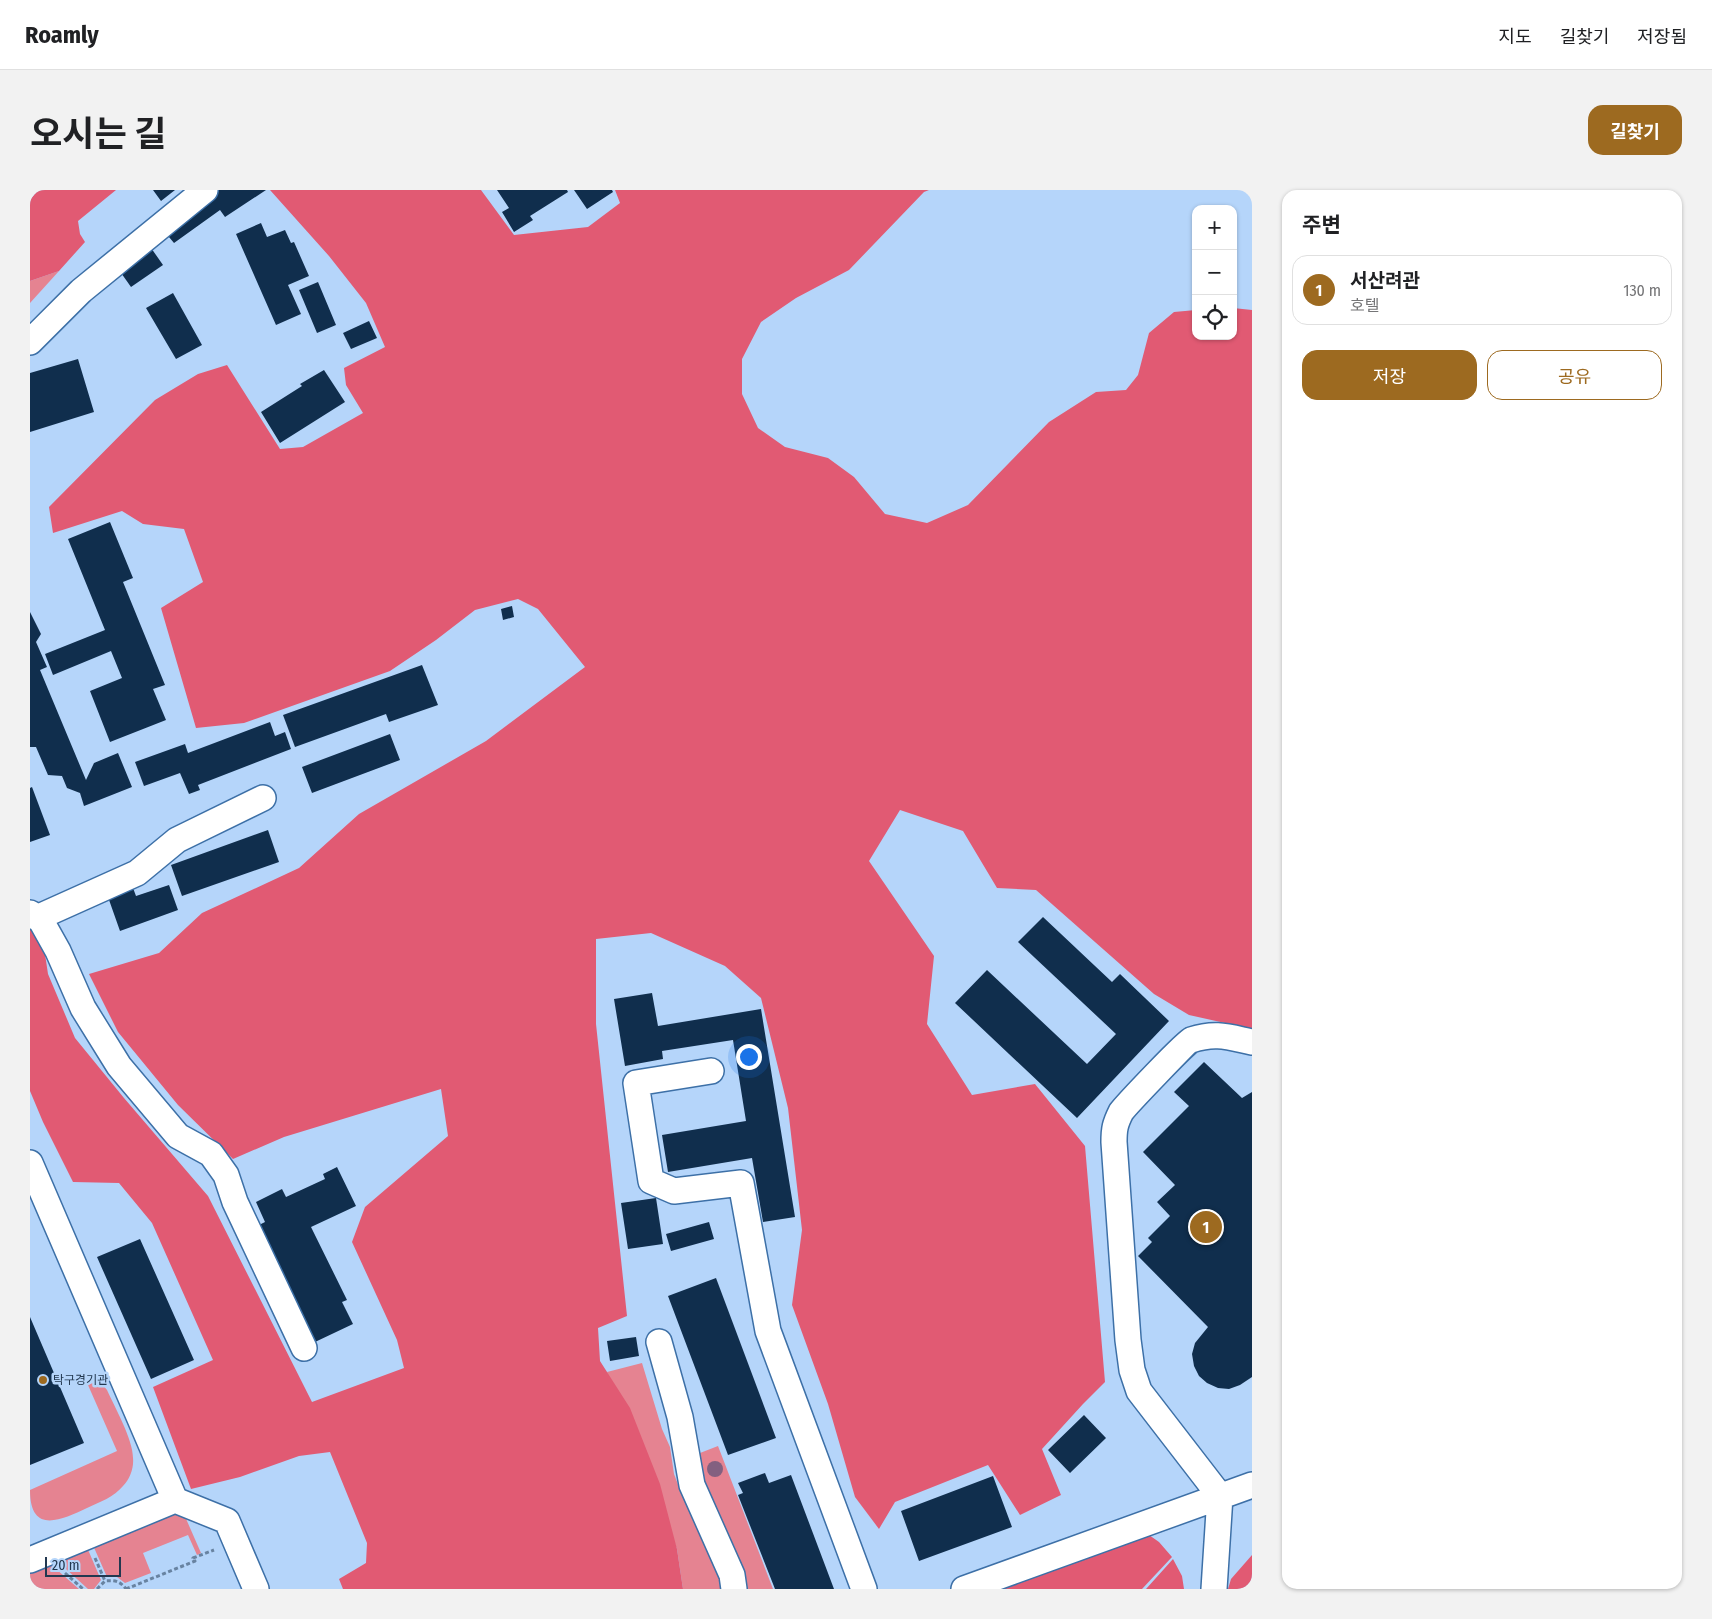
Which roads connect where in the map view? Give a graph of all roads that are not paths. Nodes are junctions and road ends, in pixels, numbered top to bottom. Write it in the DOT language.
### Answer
graph roads {
  1 [pos="205,190"];
  2 [pos="30,342"];
  3 [pos="263,798"];
  4 [pos="34,915"];
  5 [pos="1252,1042"];
  6 [pos="711,1071"];
  7 [pos="30,1163"];
  8 [pos="659,1342"];
  9 [pos="304,1348"];
  10 [pos="1252,1485"];
  11 [pos="1220,1496"];
  12 [pos="174,1500"];
  13 [pos="30,1560"];
  14 [pos="256,1589"];
  15 [pos="734,1589"];
  16 [pos="864,1589"];
  17 [pos="964,1589"];
  18 [pos="1214,1589"];
  1 -- 2 [label="street"];
  3 -- 4 [label="street"];
  4 -- 9 [label="street"];
  5 -- 11 [label="street"];
  6 -- 16 [label="street"];
  7 -- 12 [label="street"];
  8 -- 15 [label="street"];
  10 -- 11 [label="street"];
  11 -- 17 [label="street"];
  11 -- 18 [label="street"];
  12 -- 13 [label="street"];
  12 -- 14 [label="street"];
}
